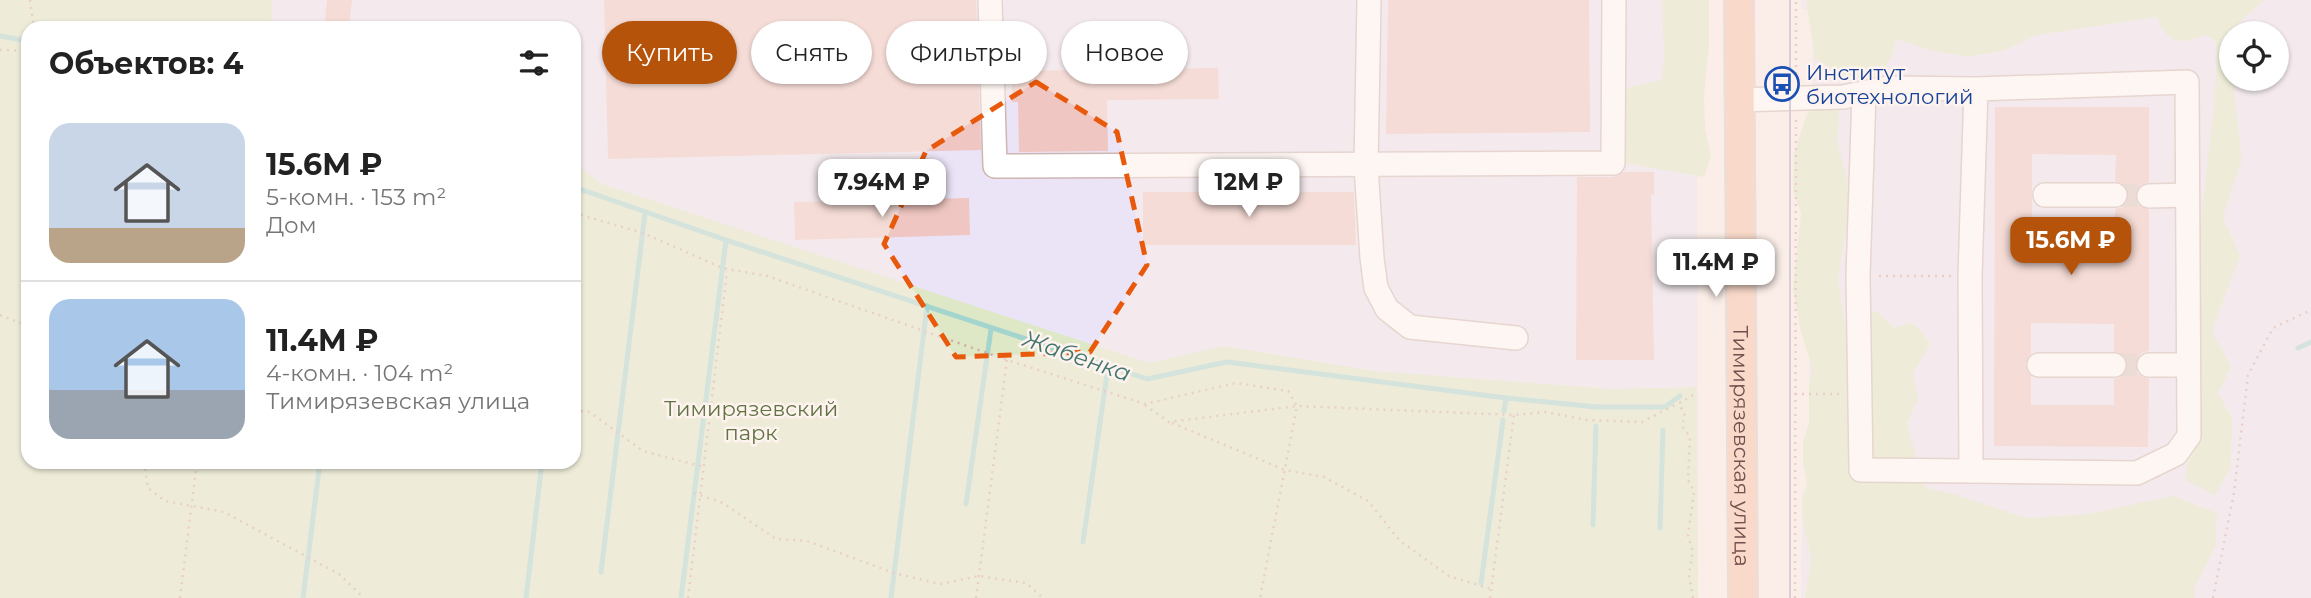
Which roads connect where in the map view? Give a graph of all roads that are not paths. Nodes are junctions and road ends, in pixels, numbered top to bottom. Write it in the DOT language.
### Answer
graph roads {
  1 [pos="990,0"];
  2 [pos="1368,0"];
  3 [pos="1614,0"];
  4 [pos="1739,0"];
  5 [pos="1976,89"];
  6 [pos="1864,94"];
  7 [pos="1738,100"];
  8 [pos="1366,166"];
  9 [pos="2045,195"];
  10 [pos="2115,195"];
  11 [pos="2187,195"];
  12 [pos="2149,196"];
  13 [pos="1516,338"];
  14 [pos="2039,365"];
  15 [pos="2114,365"];
  16 [pos="2149,365"];
  17 [pos="2188,366"];
  18 [pos="1971,471"];
  19 [pos="1743,598"];
  1 -- 8 [label="lane"];
  2 -- 8 [label="lane"];
  3 -- 8 [label="lane"];
  4 -- 7 [label="main road, Тимирязевская улица"];
  5 -- 6 [label="lane"];
  5 -- 11 [label="lane"];
  5 -- 18 [label="lane"];
  6 -- 7 [label="lane"];
  6 -- 18 [label="lane"];
  7 -- 19 [label="main road, Тимирязевская улица"];
  8 -- 13 [label="lane"];
  9 -- 10 [label="lane"];
  11 -- 12 [label="lane"];
  11 -- 17 [label="lane"];
  14 -- 15 [label="lane"];
  16 -- 17 [label="lane"];
  17 -- 18 [label="lane"];
}
